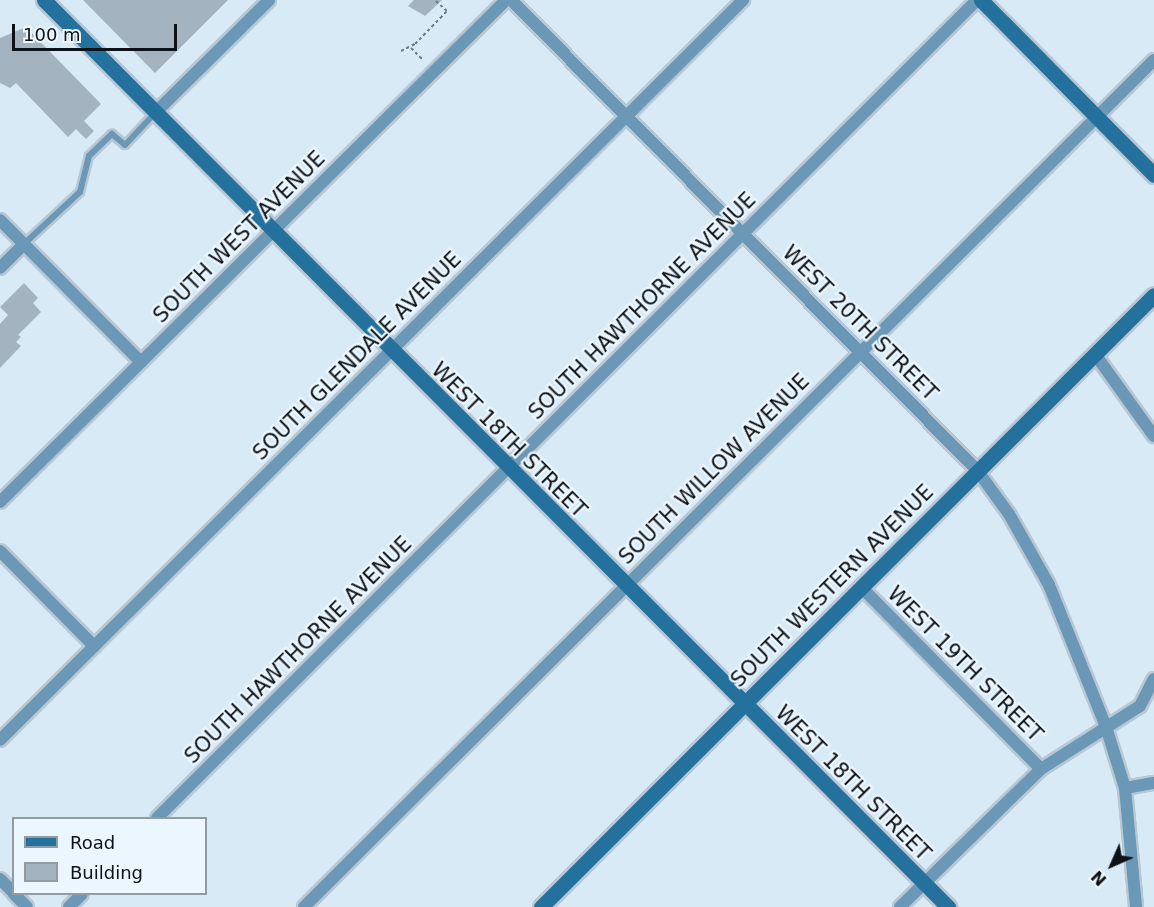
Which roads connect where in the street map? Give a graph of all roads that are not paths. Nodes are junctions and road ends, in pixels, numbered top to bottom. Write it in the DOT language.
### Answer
graph roads {
  1 [pos="44,0"];
  2 [pos="269,0"];
  3 [pos="508,0"];
  4 [pos="743,0"];
  5 [pos="979,0"];
  6 [pos="1154,60"];
  7 [pos="156,112"];
  8 [pos="627,116"];
  9 [pos="1096,117"];
  10 [pos="1154,176"];
  11 [pos="0,220"];
  12 [pos="273,232"];
  13 [pos="743,232"];
  14 [pos="24,244"];
  15 [pos="0,268"];
  16 [pos="1154,295"];
  17 [pos="390,350"];
  18 [pos="861,351"];
  19 [pos="1095,354"];
  20 [pos="141,362"];
  21 [pos="1154,436"];
  22 [pos="507,468"];
  23 [pos="977,470"];
  24 [pos="0,502"];
  25 [pos="0,551"];
  26 [pos="625,585"];
  27 [pos="861,587"];
  28 [pos="94,646"];
  29 [pos="1154,679"];
  30 [pos="743,705"];
  31 [pos="1106,727"];
  32 [pos="0,740"];
  33 [pos="1041,770"];
  34 [pos="1154,783"];
  35 [pos="1125,788"];
  36 [pos="159,817"];
  37 [pos="0,879"];
  38 [pos="924,883"];
  39 [pos="12,891"];
  40 [pos="16,895"];
  41 [pos="81,895"];
  42 [pos="27,907"];
  43 [pos="69,907"];
  44 [pos="304,907"];
  45 [pos="541,907"];
  46 [pos="900,907"];
  47 [pos="948,907"];
  48 [pos="1136,907"];
  1 -- 7 [label="street, WEST 18TH STREET"];
  2 -- 7 [label="street"];
  3 -- 8 [label="street, WEST 20TH STREET"];
  3 -- 12 [label="street, SOUTH WEST AVENUE"];
  4 -- 8 [label="street, SOUTH GLENDALE AVENUE"];
  5 -- 9 [label="street"];
  5 -- 13 [label="street, SOUTH HAWTHORNE AVENUE"];
  6 -- 9 [label="street, SOUTH WILLOW AVENUE"];
  7 -- 12 [label="street, WEST 18TH STREET"];
  7 -- 14 [label="lane"];
  8 -- 13 [label="street, WEST 20TH STREET"];
  8 -- 17 [label="street, SOUTH GLENDALE AVENUE"];
  9 -- 10 [label="street"];
  9 -- 18 [label="street, SOUTH WILLOW AVENUE"];
  11 -- 14 [label="street"];
  12 -- 17 [label="street, WEST 18TH STREET"];
  12 -- 20 [label="street, SOUTH WEST AVENUE"];
  13 -- 18 [label="street, WEST 20TH STREET"];
  13 -- 22 [label="street, SOUTH HAWTHORNE AVENUE"];
  14 -- 15 [label="street"];
  14 -- 20 [label="street"];
  16 -- 19 [label="street, SOUTH WESTERN AVENUE"];
  17 -- 22 [label="street, WEST 18TH STREET"];
  17 -- 28 [label="street, SOUTH GLENDALE AVENUE"];
  18 -- 23 [label="street, WEST 20TH STREET"];
  18 -- 26 [label="street, SOUTH WILLOW AVENUE"];
  19 -- 21 [label="street"];
  19 -- 23 [label="street, SOUTH WESTERN AVENUE"];
  20 -- 24 [label="street, SOUTH WEST AVENUE"];
  22 -- 26 [label="street, WEST 18TH STREET"];
  22 -- 36 [label="street, SOUTH HAWTHORNE AVENUE"];
  23 -- 27 [label="street, SOUTH WESTERN AVENUE"];
  23 -- 31 [label="street, WEST 20TH STREET"];
  25 -- 28 [label="street"];
  26 -- 30 [label="street, WEST 18TH STREET"];
  26 -- 44 [label="street, SOUTH WILLOW AVENUE"];
  27 -- 30 [label="street, SOUTH WESTERN AVENUE"];
  27 -- 33 [label="street, WEST 19TH STREET"];
  28 -- 32 [label="street, SOUTH GLENDALE AVENUE"];
  29 -- 31 [label="street"];
  30 -- 38 [label="street, WEST 18TH STREET"];
  30 -- 45 [label="street, SOUTH WESTERN AVENUE"];
  31 -- 33 [label="street"];
  31 -- 35 [label="street, WEST 20TH STREET"];
  33 -- 38 [label="street"];
  34 -- 35 [label="street"];
  35 -- 48 [label="street, WEST 20TH STREET"];
  37 -- 39 [label="street"];
  38 -- 46 [label="street"];
  38 -- 47 [label="street, WEST 18TH STREET"];
  40 -- 42 [label="street"];
  41 -- 43 [label="street"];
}
